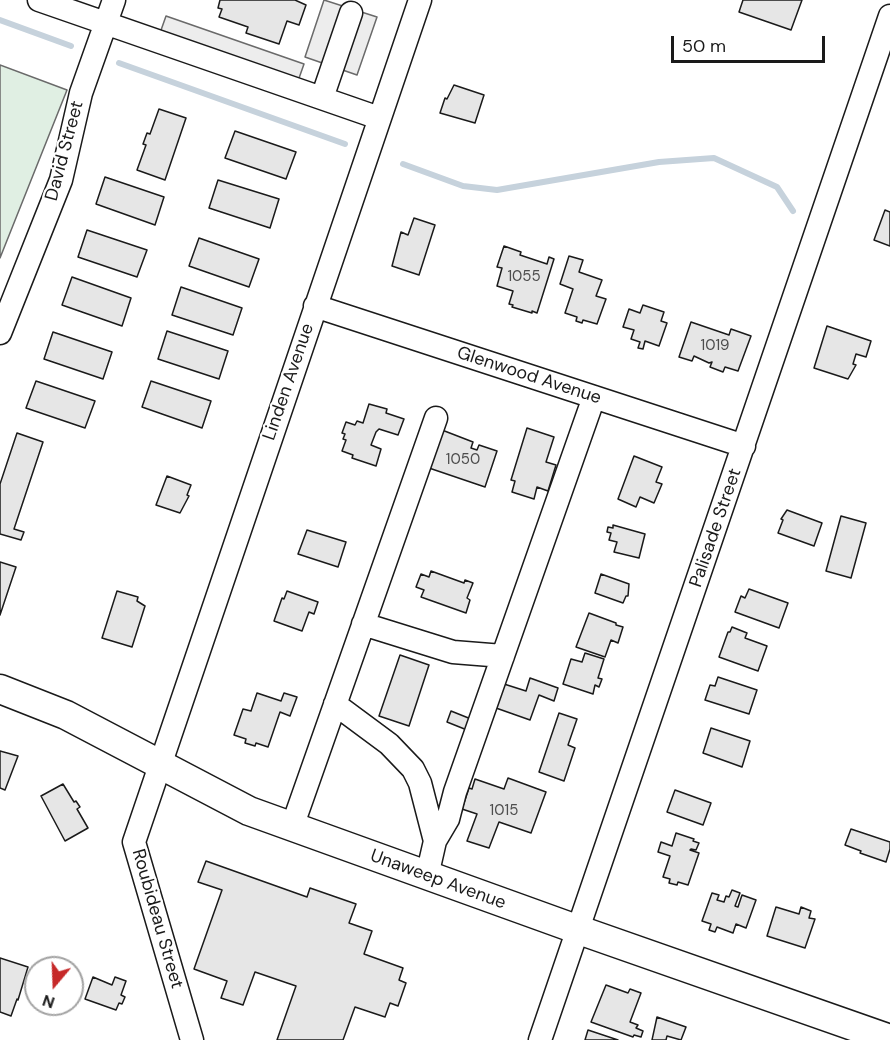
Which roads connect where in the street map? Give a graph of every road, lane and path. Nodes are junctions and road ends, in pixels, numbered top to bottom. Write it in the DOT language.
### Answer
graph roads {
  1 [pos="39,0"];
  2 [pos="114,0"];
  3 [pos="420,0"];
  4 [pos="351,13"];
  5 [pos="890,16"];
  6 [pos="105,24"];
  7 [pos="322,98"];
  8 [pos="379,118"];
  9 [pos="315,306"];
  10 [pos="0,333"];
  11 [pos="594,397"];
  12 [pos="436,418"];
  13 [pos="744,446"];
  14 [pos="363,624"];
  15 [pos="503,656"];
  16 [pos="0,689"];
  17 [pos="335,704"];
  18 [pos="161,764"];
  19 [pos="292,826"];
  20 [pos="435,841"];
  21 [pos="427,876"];
  22 [pos="579,930"];
  23 [pos="890,1039"];
  24 [pos="192,1040"];
  25 [pos="540,1040"];
  1 -- 6 [label="street"];
  2 -- 6 [label="street, David Street"];
  3 -- 8 [label="street, Linden Avenue"];
  4 -- 7 [label="street"];
  5 -- 13 [label="street, Palisade Street"];
  6 -- 7 [label="street"];
  6 -- 10 [label="street, David Street"];
  7 -- 8 [label="street"];
  8 -- 9 [label="street, Linden Avenue"];
  9 -- 11 [label="street, Glenwood Avenue"];
  9 -- 18 [label="street, Linden Avenue"];
  11 -- 13 [label="street, Glenwood Avenue"];
  11 -- 15 [label="street"];
  12 -- 14 [label="street"];
  13 -- 22 [label="street, Palisade Street"];
  14 -- 15 [label="street"];
  14 -- 17 [label="street"];
  15 -- 20 [label="street"];
  16 -- 18 [label="main road, Unaweep Avenue"];
  17 -- 19 [label="street"];
  17 -- 20 [label="street"];
  18 -- 19 [label="main road, Unaweep Avenue"];
  18 -- 24 [label="street, Roubideau Street"];
  19 -- 21 [label="main road, Unaweep Avenue"];
  20 -- 21 [label="street"];
  21 -- 22 [label="main road, Unaweep Avenue"];
  22 -- 23 [label="main road, Unaweep Avenue"];
  22 -- 25 [label="street, Palisade Street"];
}
